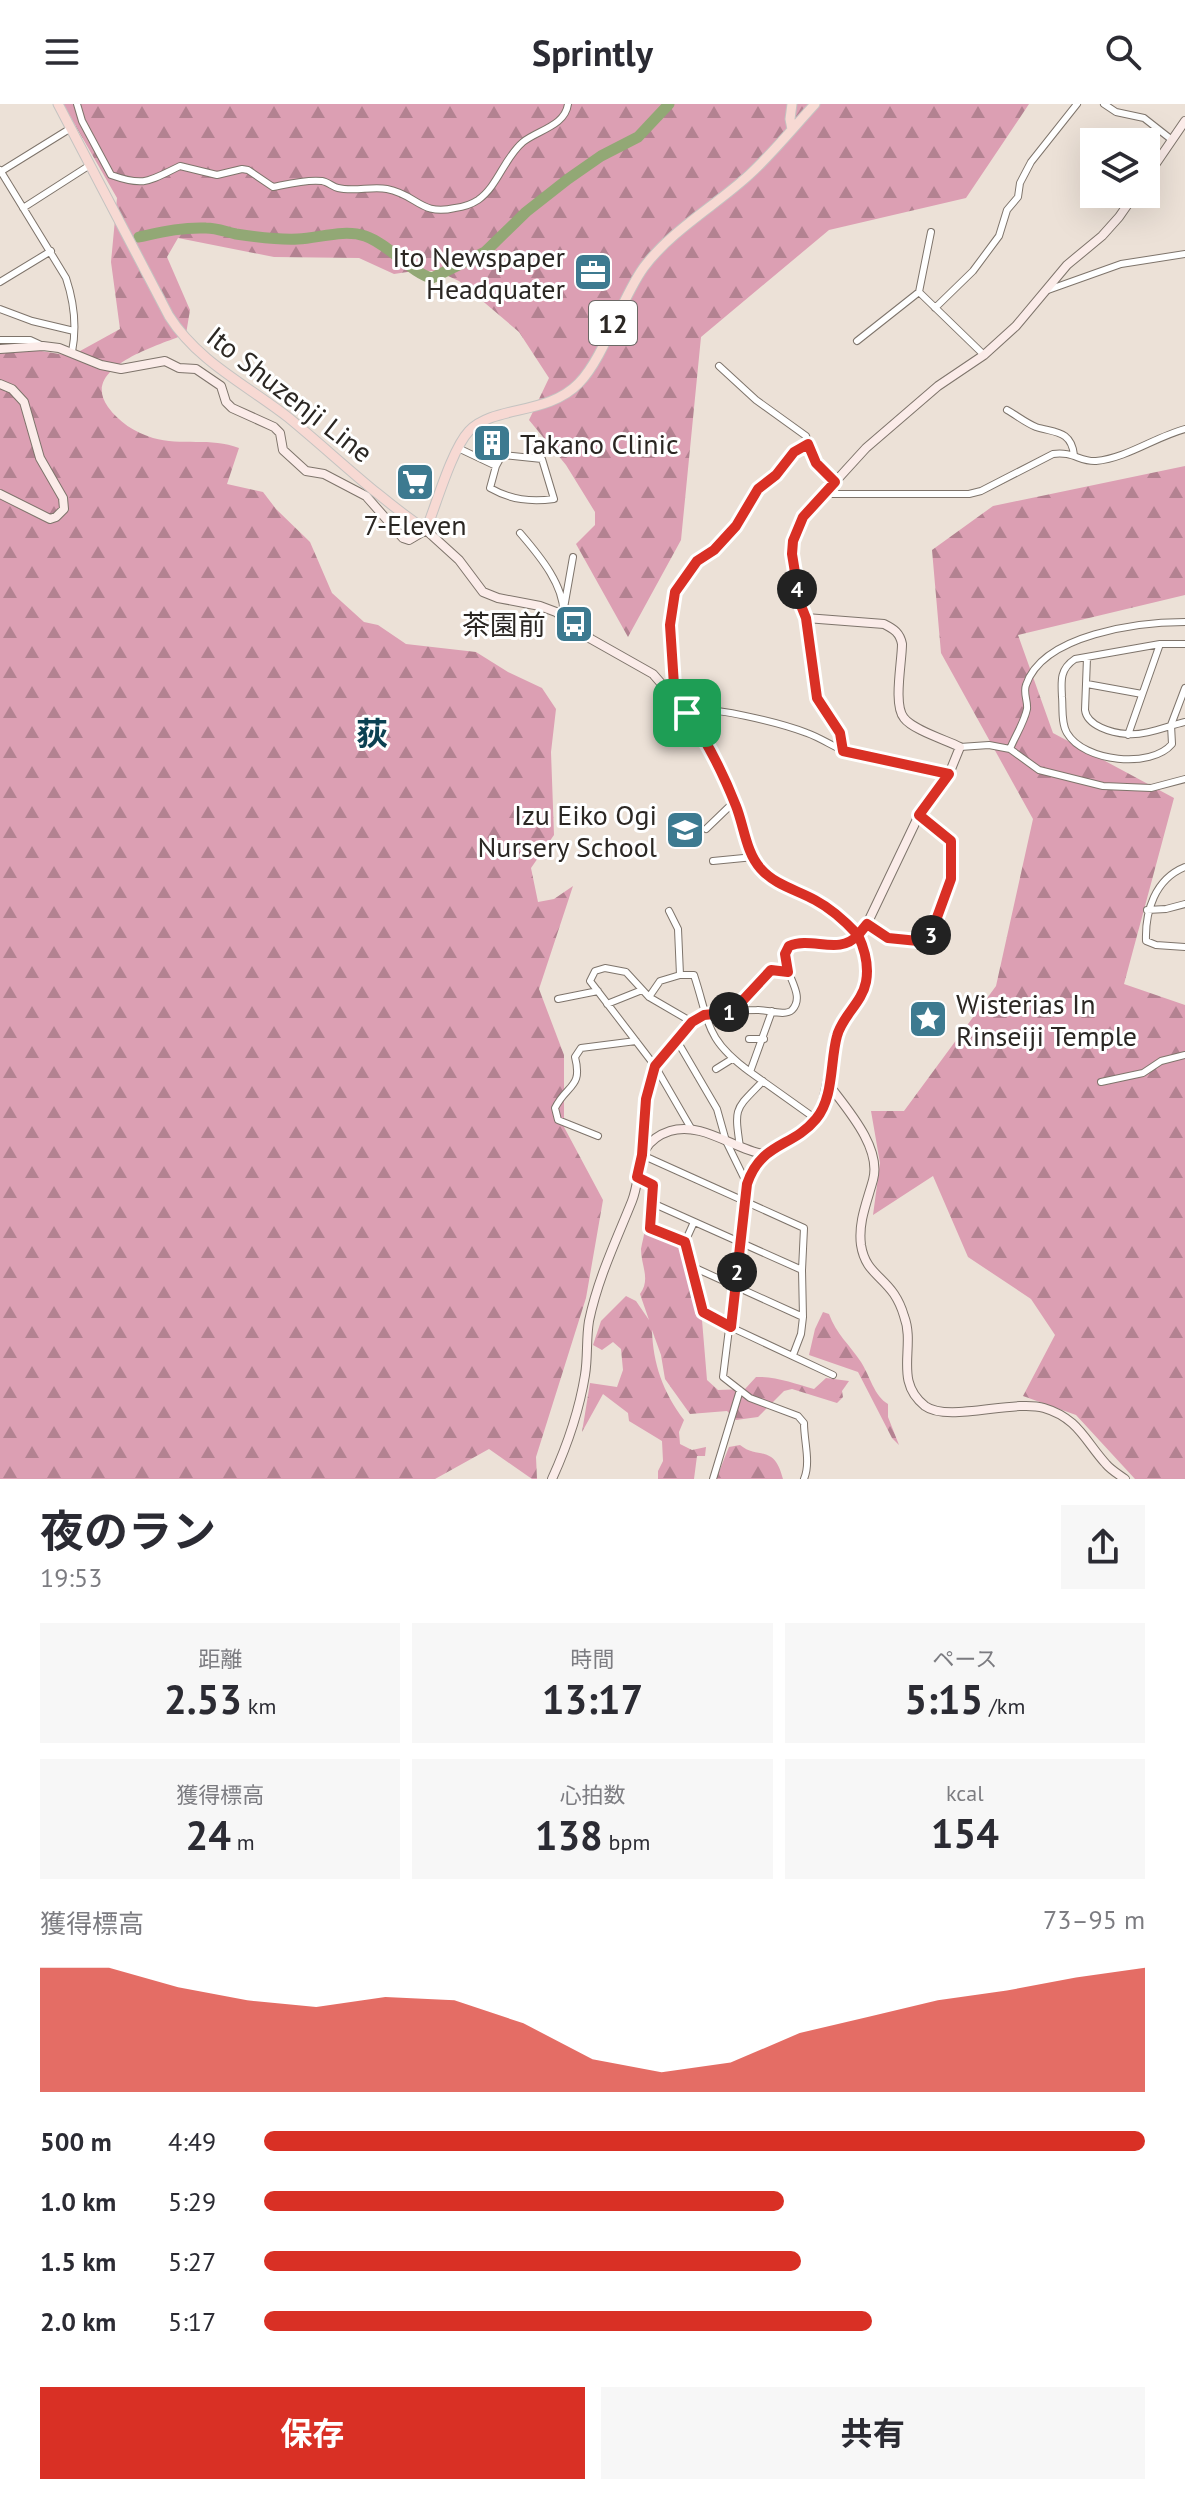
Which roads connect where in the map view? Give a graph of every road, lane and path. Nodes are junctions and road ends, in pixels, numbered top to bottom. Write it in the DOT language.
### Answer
graph roads {
  1 [pos="58,104"];
  2 [pos="77,104"];
  3 [pos="568,104"];
  4 [pos="792,104"];
  5 [pos="815,104"];
  6 [pos="1077,104"];
  7 [pos="1104,104"];
  8 [pos="1185,121"];
  9 [pos="71,128"];
  10 [pos="792,129"];
  11 [pos="1172,140"];
  12 [pos="1160,158"];
  13 [pos="90,165"];
  14 [pos="0,171"];
  15 [pos="23,208"];
  16 [pos="1125,208"];
  17 [pos="931,232"];
  18 [pos="51,251"];
  19 [pos="1185,254"];
  20 [pos="0,282"];
  21 [pos="1048,290"];
  22 [pos="919,292"];
  23 [pos="935,308"];
  24 [pos="0,309"];
  25 [pos="74,331"];
  26 [pos="0,340"];
  27 [pos="857,341"];
  28 [pos="43,346"];
  29 [pos="0,349"];
  30 [pos="72,352"];
  31 [pos="984,355"];
  32 [pos="719,366"];
  33 [pos="0,384"];
  34 [pos="1007,410"];
  35 [pos="1185,429"];
  36 [pos="808,444"];
  37 [pos="458,448"];
  38 [pos="1074,455"];
  39 [pos="496,466"];
  40 [pos="835,482"];
  41 [pos="0,494"];
  42 [pos="823,494"];
  43 [pos="426,530"];
  44 [pos="520,533"];
  45 [pos="573,557"];
  46 [pos="564,613"];
  47 [pos="806,618"];
  48 [pos="1185,622"];
  49 [pos="1160,644"];
  50 [pos="1185,644"];
  51 [pos="1087,658"];
  52 [pos="1087,684"];
  53 [pos="1185,688"];
  54 [pos="1142,694"];
  55 [pos="687,713"];
  56 [pos="1185,722"];
  57 [pos="1171,725"];
  58 [pos="1128,735"];
  59 [pos="960,747"];
  60 [pos="1010,749"];
  61 [pos="843,751"];
  62 [pos="949,774"];
  63 [pos="1185,779"];
  64 [pos="734,802"];
  65 [pos="919,815"];
  66 [pos="706,829"];
  67 [pos="754,857"];
  68 [pos="713,861"];
  69 [pos="1185,867"];
  70 [pos="1185,904"];
  71 [pos="1147,910"];
  72 [pos="669,911"];
  73 [pos="867,924"];
  74 [pos="858,935"];
  75 [pos="1185,947"];
  76 [pos="788,972"];
  77 [pos="680,975"];
  78 [pos="642,990"];
  79 [pos="598,991"];
  80 [pos="649,997"];
  81 [pos="558,999"];
  82 [pos="607,1004"];
  83 [pos="772,1011"];
  84 [pos="732,1012"];
  85 [pos="704,1015"];
  86 [pos="692,1022"];
  87 [pos="676,1039"];
  88 [pos="749,1039"];
  89 [pos="764,1039"];
  90 [pos="636,1041"];
  91 [pos="1185,1055"];
  92 [pos="732,1059"];
  93 [pos="655,1066"];
  94 [pos="716,1069"];
  95 [pos="750,1072"];
  96 [pos="763,1081"];
  97 [pos="1101,1082"];
  98 [pos="829,1085"];
  99 [pos="816,1119"];
  100 [pos="692,1130"];
  101 [pos="598,1136"];
  102 [pos="726,1141"];
  103 [pos="740,1147"];
  104 [pos="763,1154"];
  105 [pos="642,1155"];
  106 [pos="637,1177"];
  107 [pos="747,1184"];
  108 [pos="650,1202"];
  109 [pos="746,1202"];
  110 [pos="694,1222"];
  111 [pos="685,1242"];
  112 [pos="741,1243"];
  113 [pos="693,1267"];
  114 [pos="802,1270"];
  115 [pos="735,1285"];
  116 [pos="803,1317"];
  117 [pos="731,1327"];
  118 [pos="793,1355"];
  119 [pos="833,1375"];
  120 [pos="740,1390"];
  121 [pos="552,1479"];
  122 [pos="713,1479"];
  123 [pos="804,1479"];
  124 [pos="1125,1479"];
  1 -- 9 [label="main road, Ito Shuzenji Line"];
  2 -- 3 [label="street"];
  4 -- 10 [label="main road"];
  5 -- 10 [label="main road, 12"];
  6 -- 23 [label="street"];
  7 -- 11 [label="street"];
  8 -- 11 [label="street"];
  9 -- 13 [label="main road, Ito Shuzenji Line"];
  9 -- 14 [label="street"];
  10 -- 37 [label="main road, 12"];
  11 -- 12 [label="street"];
  13 -- 15 [label="street"];
  13 -- 43 [label="main road, Ito Shuzenji Line"];
  14 -- 15 [label="street"];
  15 -- 18 [label="street"];
  16 -- 21 [label="street"];
  17 -- 22 [label="street"];
  18 -- 20 [label="street"];
  18 -- 25 [label="street"];
  19 -- 21 [label="street"];
  21 -- 31 [label="street"];
  22 -- 23 [label="street"];
  22 -- 27 [label="street"];
  23 -- 31 [label="street"];
  24 -- 25 [label="street"];
  25 -- 30 [label="street"];
  26 -- 28 [label="street"];
  28 -- 29 [label="street"];
  28 -- 30 [label="street"];
  30 -- 43 [label="street"];
  31 -- 40 [label="street"];
  32 -- 36 [label="street"];
  33 -- 41 [label="street"];
  34 -- 38 [label="street"];
  35 -- 38 [label="street"];
  36 -- 40 [label="street"];
  36 -- 55 [label="street"];
  37 -- 39 [label="street"];
  37 -- 43 [label="main road, 12"];
  38 -- 42 [label="street"];
  39 -- 39 [label="street"];
  40 -- 42 [label="street"];
  42 -- 47 [label="street"];
  43 -- 46 [label="street"];
  44 -- 46 [label="street"];
  45 -- 46 [label="street"];
  46 -- 55 [label="street"];
  47 -- 59 [label="street"];
  47 -- 61 [label="street"];
  48 -- 60 [label="street"];
  49 -- 50 [label="street"];
  49 -- 51 [label="street"];
  49 -- 54 [label="street"];
  51 -- 52 [label="street"];
  51 -- 57 [label="street"];
  52 -- 54 [label="street"];
  52 -- 58 [label="street"];
  53 -- 57 [label="street"];
  54 -- 58 [label="street"];
  55 -- 61 [label="street"];
  55 -- 64 [label="street"];
  56 -- 57 [label="street"];
  57 -- 58 [label="street"];
  59 -- 60 [label="street"];
  59 -- 62 [label="street"];
  60 -- 63 [label="street"];
  61 -- 62 [label="street"];
  62 -- 65 [label="street"];
  64 -- 66 [label="street"];
  64 -- 67 [label="street"];
  65 -- 73 [label="street"];
  65 -- 73 [label="street"];
  67 -- 68 [label="street"];
  67 -- 74 [label="street"];
  69 -- 71 [label="street"];
  70 -- 71 [label="street"];
  71 -- 75 [label="street"];
  72 -- 77 [label="street"];
  73 -- 74 [label="street"];
  74 -- 76 [label="street"];
  74 -- 98 [label="street"];
  76 -- 83 [label="street"];
  76 -- 84 [label="street"];
  77 -- 80 [label="street"];
  77 -- 85 [label="street"];
  78 -- 79 [label="street"];
  78 -- 80 [label="street"];
  78 -- 82 [label="street"];
  79 -- 81 [label="street"];
  79 -- 82 [label="street"];
  80 -- 86 [label="street"];
  82 -- 90 [label="street"];
  83 -- 84 [label="street"];
  83 -- 89 [label="street"];
  84 -- 85 [label="street"];
  85 -- 86 [label="street"];
  85 -- 92 [label="street"];
  86 -- 87 [label="street"];
  87 -- 93 [label="street"];
  87 -- 102 [label="street"];
  88 -- 89 [label="street"];
  89 -- 95 [label="street"];
  90 -- 93 [label="street"];
  90 -- 101 [label="street"];
  91 -- 97 [label="street"];
  92 -- 94 [label="street"];
  92 -- 95 [label="street"];
  93 -- 100 [label="street"];
  93 -- 105 [label="street"];
  95 -- 96 [label="street"];
  96 -- 99 [label="street"];
  96 -- 103 [label="street"];
  98 -- 99 [label="street"];
  98 -- 124 [label="street"];
  99 -- 104 [label="street"];
  100 -- 102 [label="street"];
  100 -- 105 [label="street"];
  102 -- 103 [label="street"];
  102 -- 107 [label="street"];
  103 -- 104 [label="street"];
  104 -- 107 [label="street"];
  105 -- 106 [label="street"];
  105 -- 109 [label="street"];
  106 -- 108 [label="street"];
  106 -- 121 [label="street"];
  107 -- 109 [label="street"];
  108 -- 110 [label="street"];
  108 -- 111 [label="street"];
  109 -- 112 [label="street"];
  109 -- 114 [label="street"];
  110 -- 111 [label="street"];
  110 -- 112 [label="street"];
  111 -- 113 [label="street"];
  112 -- 114 [label="street"];
  112 -- 115 [label="street"];
  113 -- 115 [label="street"];
  113 -- 117 [label="street"];
  114 -- 116 [label="street"];
  115 -- 116 [label="street"];
  115 -- 117 [label="street"];
  116 -- 118 [label="street"];
  117 -- 118 [label="street"];
  117 -- 120 [label="street"];
  118 -- 119 [label="street"];
  120 -- 122 [label="street"];
  120 -- 123 [label="street"];
}
